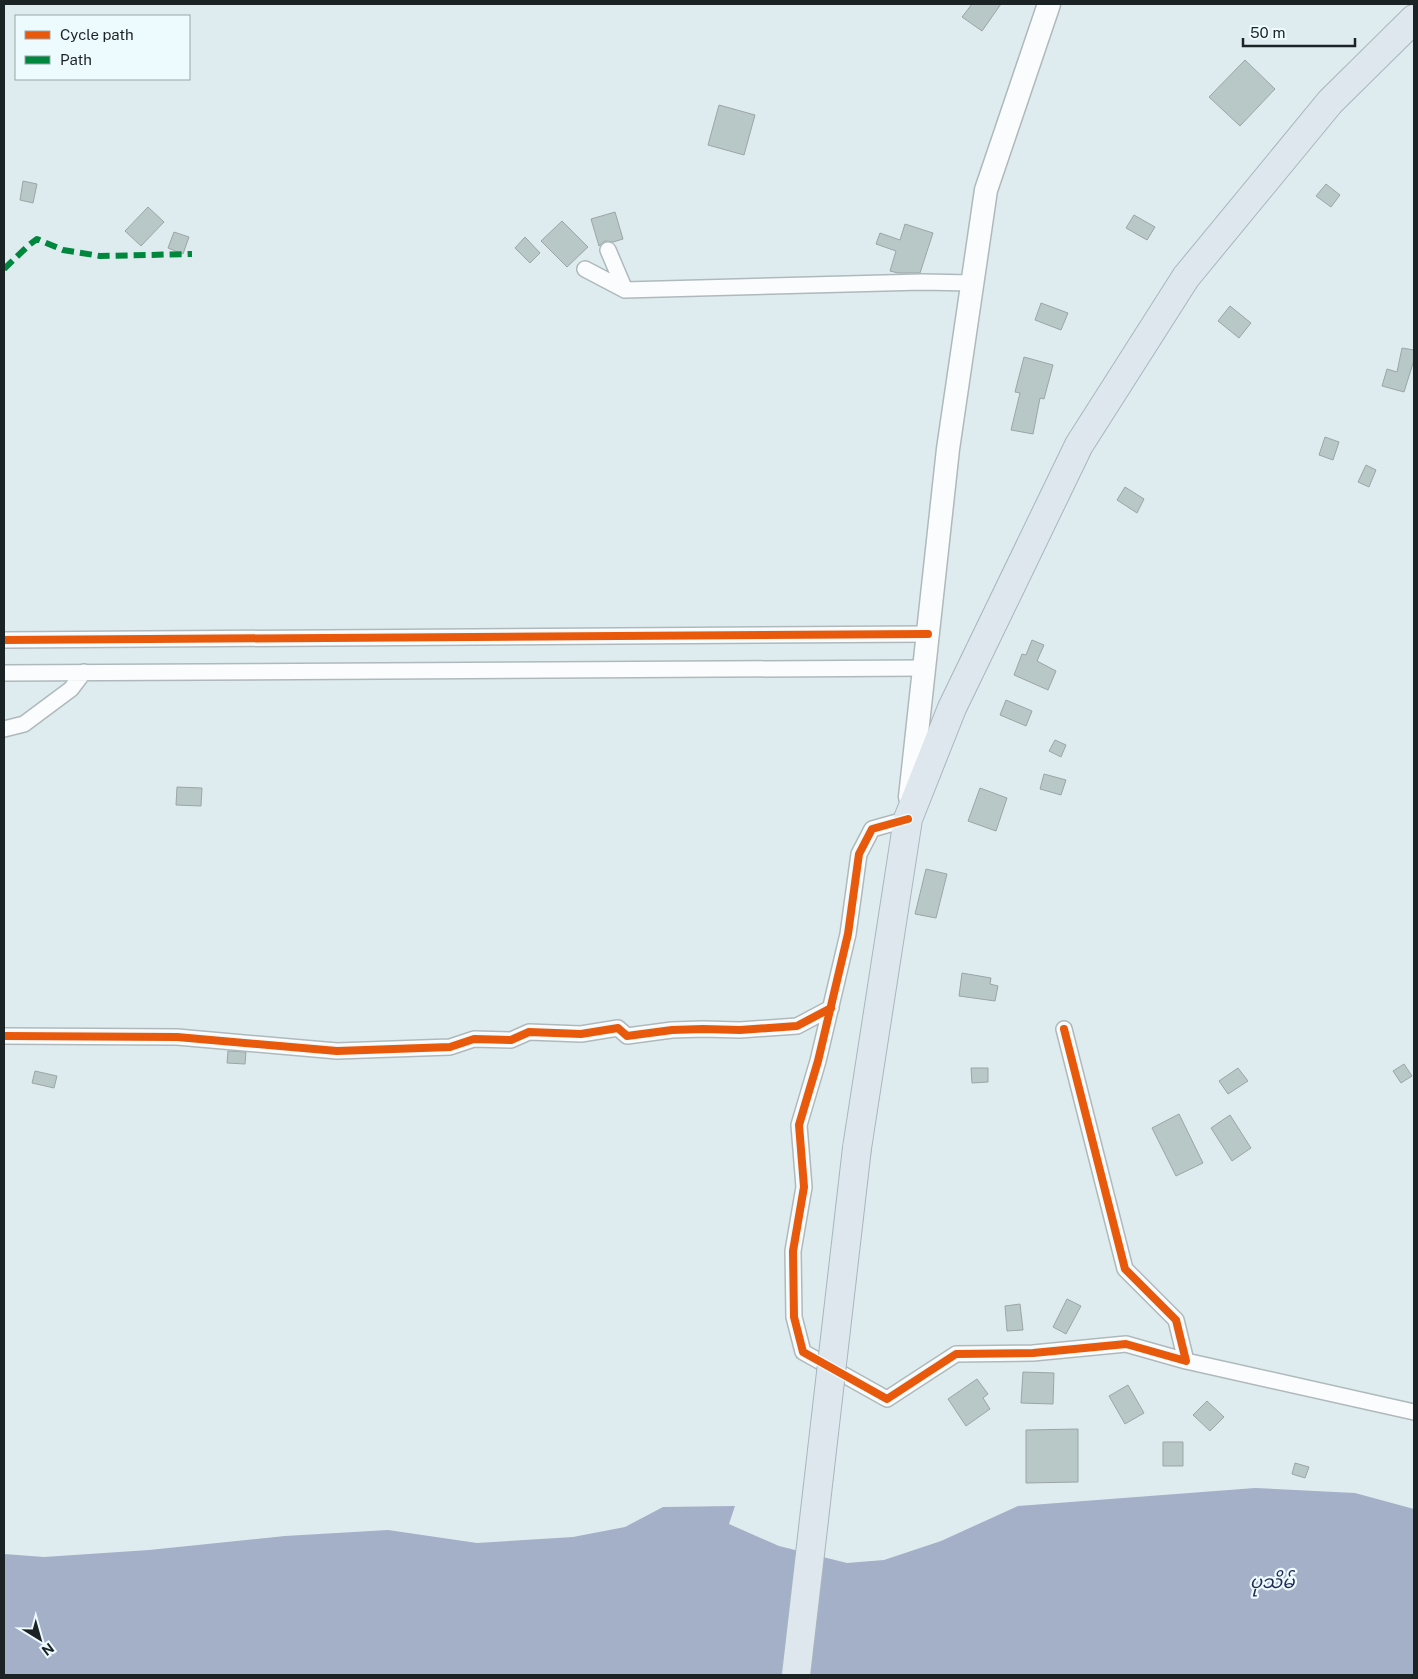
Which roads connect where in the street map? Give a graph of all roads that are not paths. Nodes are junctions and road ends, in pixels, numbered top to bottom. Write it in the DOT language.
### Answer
graph roads {
  1 [pos="1049,4"];
  2 [pos="1414,19"];
  3 [pos="608,250"];
  4 [pos="585,269"];
  5 [pos="972,282"];
  6 [pos="625,290"];
  7 [pos="928,634"];
  8 [pos="4,640"];
  9 [pos="924,668"];
  10 [pos="84,672"];
  11 [pos="4,673"];
  12 [pos="4,729"];
  13 [pos="908,819"];
  14 [pos="831,1008"];
  15 [pos="1064,1029"];
  16 [pos="4,1036"];
  17 [pos="1186,1360"];
  18 [pos="1414,1412"];
  19 [pos="796,1675"];
  1 -- 5 [label="main road"];
  2 -- 13 [label="highway"];
  3 -- 6 [label="street"];
  4 -- 6 [label="street"];
  5 -- 6 [label="street"];
  5 -- 7 [label="main road"];
  7 -- 8 [label="street"];
  7 -- 9 [label="main road"];
  9 -- 10 [label="street"];
  9 -- 13 [label="main road"];
  10 -- 11 [label="street"];
  10 -- 12 [label="street"];
  13 -- 14 [label="street"];
  13 -- 19 [label="highway, bridge"];
  14 -- 16 [label="street"];
  14 -- 17 [label="street"];
  15 -- 17 [label="street"];
  17 -- 18 [label="street"];
}
